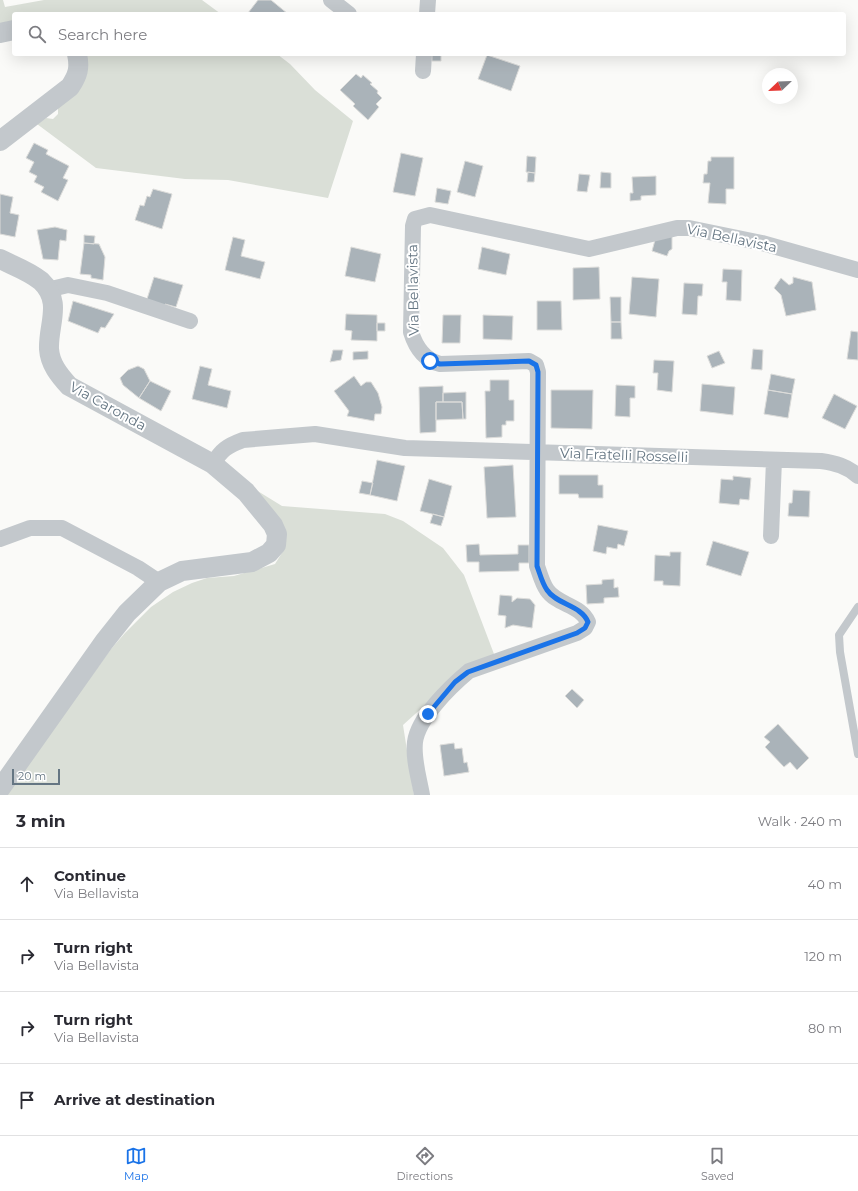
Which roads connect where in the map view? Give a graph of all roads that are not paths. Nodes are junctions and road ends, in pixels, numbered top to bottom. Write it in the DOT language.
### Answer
graph roads {
  1 [pos="332,0"];
  2 [pos="428,0"];
  3 [pos="347,12"];
  4 [pos="428,12"];
  5 [pos="12,30"];
  6 [pos="0,33"];
  7 [pos="77,56"];
  8 [pos="424,56"];
  9 [pos="423,71"];
  10 [pos="0,141"];
  11 [pos="0,260"];
  12 [pos="858,270"];
  13 [pos="48,290"];
  14 [pos="190,321"];
  15 [pos="539,453"];
  16 [pos="774,460"];
  17 [pos="213,464"];
  18 [pos="858,476"];
  19 [pos="772,536"];
  20 [pos="0,539"];
  21 [pos="159,582"];
  22 [pos="858,607"];
  23 [pos="858,754"];
  24 [pos="0,789"];
  25 [pos="422,795"];
  1 -- 3 [label="street"];
  2 -- 4 [label="street"];
  5 -- 6 [label="street"];
  7 -- 10 [label="street"];
  8 -- 9 [label="street"];
  11 -- 13 [label="street, Via Caronda"];
  12 -- 15 [label="street, Via Bellavista"];
  13 -- 14 [label="street"];
  13 -- 17 [label="street, Via Caronda"];
  15 -- 16 [label="street, Via Fratelli Rosselli"];
  15 -- 17 [label="street, Via Fratelli Rosselli"];
  15 -- 25 [label="street, Via Bellavista"];
  16 -- 18 [label="street, Via Fratelli Rosselli"];
  16 -- 19 [label="street"];
  17 -- 21 [label="street, Via Caronda"];
  20 -- 21 [label="street"];
  21 -- 24 [label="street"];
  22 -- 23 [label="lane"];
}
